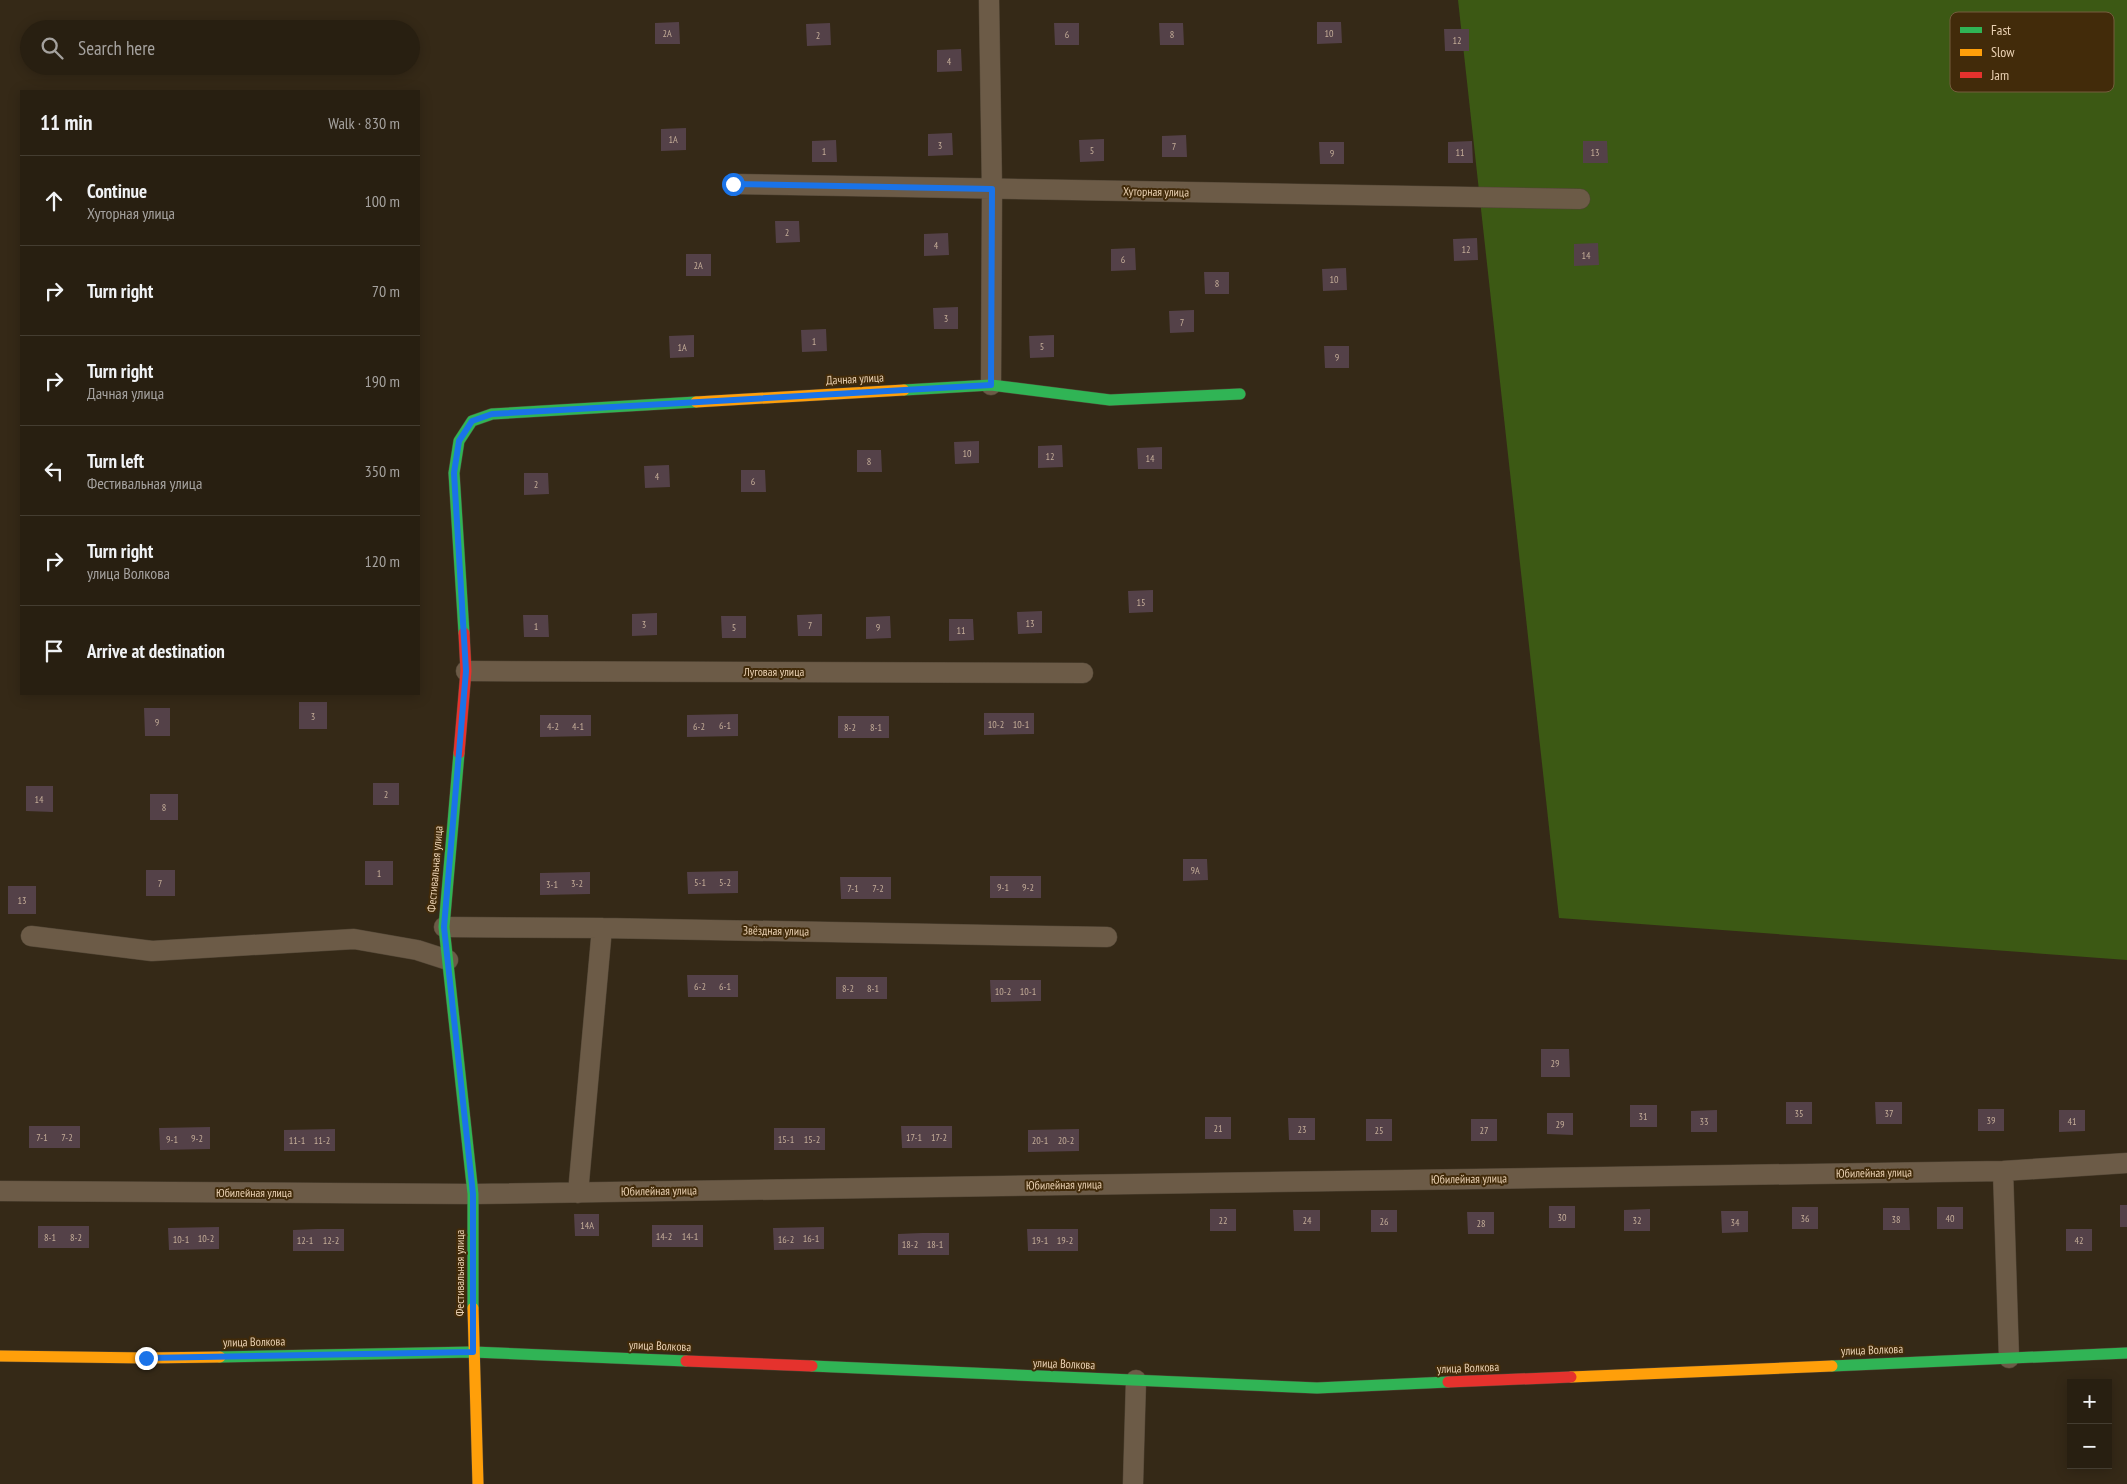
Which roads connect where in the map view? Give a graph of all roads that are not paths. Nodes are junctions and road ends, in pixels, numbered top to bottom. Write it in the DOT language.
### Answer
graph roads {
  1 [pos="990,0"];
  2 [pos="733,184"];
  3 [pos="992,189"];
  4 [pos="1580,199"];
  5 [pos="991,385"];
  6 [pos="1240,394"];
  7 [pos="472,421"];
  8 [pos="466,671"];
  9 [pos="1083,673"];
  10 [pos="444,927"];
  11 [pos="602,928"];
  12 [pos="31,936"];
  13 [pos="1107,937"];
  14 [pos="448,960"];
  15 [pos="2127,1163"];
  16 [pos="2003,1171"];
  17 [pos="0,1191"];
  18 [pos="578,1192"];
  19 [pos="473,1194"];
  20 [pos="473,1352"];
  21 [pos="2127,1353"];
  22 [pos="0,1356"];
  23 [pos="2009,1358"];
  24 [pos="1136,1380"];
  25 [pos="478,1484"];
  26 [pos="1133,1484"];
  1 -- 3 [label="street"];
  2 -- 3 [label="street, Хуторная улица"];
  3 -- 4 [label="street, Хуторная улица"];
  3 -- 5 [label="street"];
  5 -- 6 [label="street, Дачная улица"];
  5 -- 7 [label="street, Дачная улица"];
  7 -- 8 [label="street, Фестивальная улица"];
  8 -- 9 [label="street, Луговая улица"];
  8 -- 10 [label="street, Фестивальная улица"];
  10 -- 11 [label="street, Звёздная улица"];
  10 -- 14 [label="street, Фестивальная улица"];
  11 -- 13 [label="street, Звёздная улица"];
  11 -- 18 [label="street"];
  12 -- 14 [label="street"];
  14 -- 19 [label="street, Фестивальная улица"];
  15 -- 16 [label="street, Юбилейная улица"];
  16 -- 18 [label="street, Юбилейная улица"];
  16 -- 23 [label="street"];
  17 -- 19 [label="street, Юбилейная улица"];
  18 -- 19 [label="street, Юбилейная улица"];
  19 -- 20 [label="street, Фестивальная улица"];
  20 -- 22 [label="street, улица Волкова"];
  20 -- 24 [label="street, улица Волкова"];
  20 -- 25 [label="street, Фестивальная улица"];
  21 -- 23 [label="street, улица Волкова"];
  23 -- 24 [label="street, улица Волкова"];
  24 -- 26 [label="street"];
}
